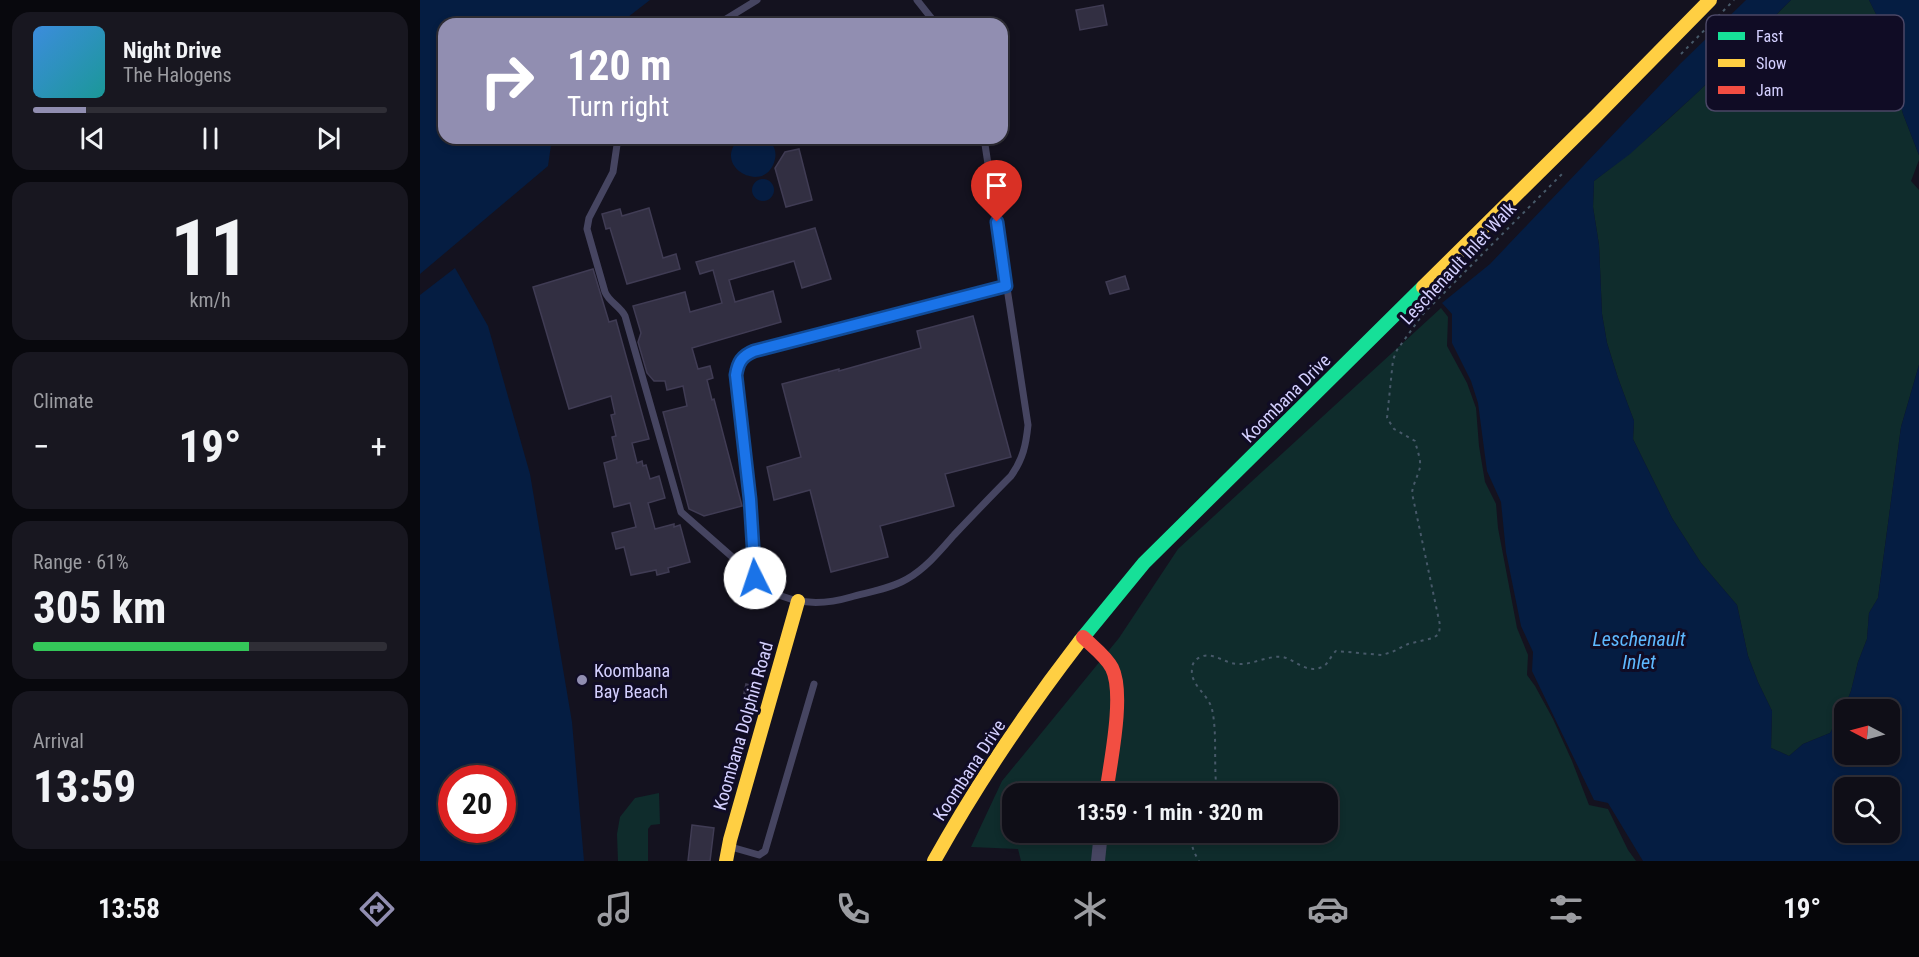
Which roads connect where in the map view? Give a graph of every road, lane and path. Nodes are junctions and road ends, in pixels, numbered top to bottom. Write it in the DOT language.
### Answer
graph roads {
  1 [pos="757,0"];
  2 [pos="917,0"];
  3 [pos="1710,0"];
  4 [pos="1734,0"];
  5 [pos="1719,15"];
  6 [pos="728,18"];
  7 [pos="931,18"];
  8 [pos="1706,28"];
  9 [pos="1676,58"];
  10 [pos="617,144"];
  11 [pos="985,144"];
  12 [pos="1568,167"];
  13 [pos="1006,286"];
  14 [pos="755,578"];
  15 [pos="798,601"];
  16 [pos="1083,637"];
  17 [pos="814,684"];
  18 [pos="1107,783"];
  19 [pos="1216,783"];
  20 [pos="1100,843"];
  21 [pos="1191,843"];
  22 [pos="729,846"];
  23 [pos="726,861"];
  24 [pos="934,861"];
  25 [pos="1098,861"];
  26 [pos="1198,861"];
  1 -- 6 [label="lane"];
  2 -- 7 [label="lane"];
  3 -- 16 [label="main road, Koombana Drive"];
  4 -- 5 [label="path"];
  8 -- 9 [label="path"];
  10 -- 14 [label="lane"];
  11 -- 13 [label="lane"];
  12 -- 19 [label="path, Leschenault Inlet Walk"];
  13 -- 14 [label="lane"];
  13 -- 15 [label="lane"];
  14 -- 15 [label="lane"];
  15 -- 22 [label="main road, Koombana Dolphin Road"];
  16 -- 18 [label="main road"];
  16 -- 24 [label="main road, Koombana Drive"];
  17 -- 22 [label="lane"];
  20 -- 25 [label="street"];
  21 -- 26 [label="path"];
  22 -- 23 [label="main road, Koombana Dolphin Road"];
}
